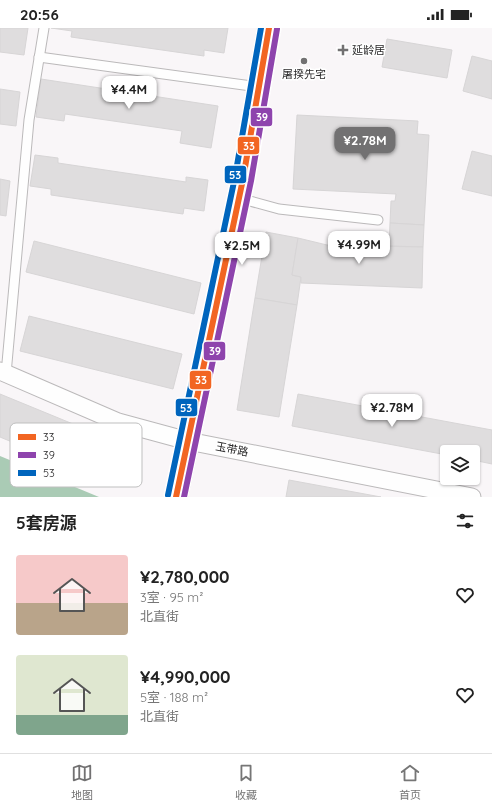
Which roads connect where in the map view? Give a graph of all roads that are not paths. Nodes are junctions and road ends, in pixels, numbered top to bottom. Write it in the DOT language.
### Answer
graph roads {
  1 [pos="44,28"];
  2 [pos="269,28"];
  3 [pos="39,57"];
  4 [pos="259,87"];
  5 [pos="239,198"];
  6 [pos="378,220"];
  7 [pos="3,373"];
  8 [pos="122,423"];
  9 [pos="142,429"];
  10 [pos="188,441"];
  11 [pos="176,497"];
  12 [pos="472,497"];
  1 -- 3 [label="lane"];
  2 -- 4 [label="street"];
  3 -- 4 [label="lane"];
  3 -- 7 [label="lane"];
  4 -- 5 [label="street"];
  5 -- 6 [label="lane"];
  5 -- 10 [label="street"];
  7 -- 8 [label="street, 玉带路"];
  9 -- 10 [label="street, 玉带路"];
  10 -- 11 [label="street"];
  10 -- 12 [label="street, 玉带路"];
}
